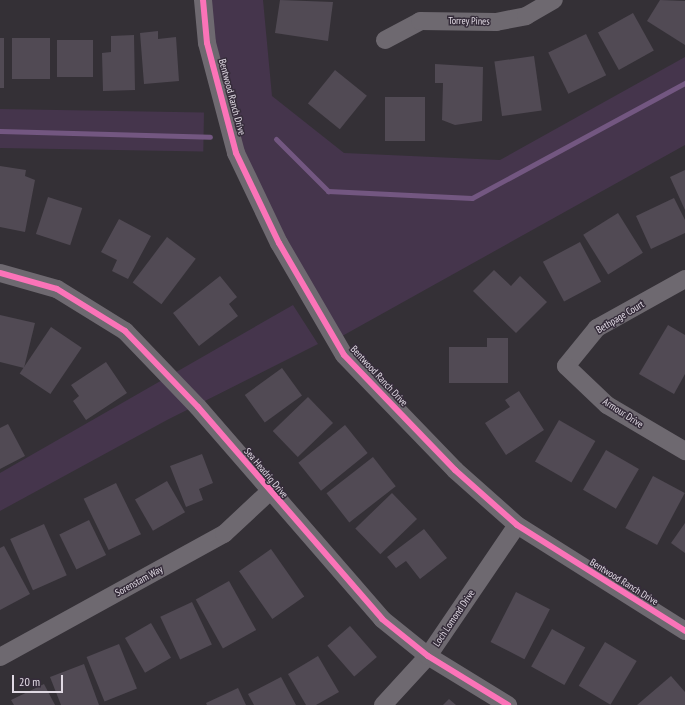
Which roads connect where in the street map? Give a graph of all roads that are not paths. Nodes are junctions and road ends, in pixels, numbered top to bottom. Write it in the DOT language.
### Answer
graph roads {
  1 [pos="203,0"];
  2 [pos="554,0"];
  3 [pos="385,40"];
  4 [pos="0,273"];
  5 [pos="685,279"];
  6 [pos="566,366"];
  7 [pos="685,451"];
  8 [pos="269,492"];
  9 [pos="517,526"];
  10 [pos="685,632"];
  11 [pos="428,656"];
  12 [pos="0,657"];
  13 [pos="383,705"];
  14 [pos="508,705"];
  1 -- 9 [label="street, Bentwood Ranch Drive"];
  2 -- 3 [label="street, Torrey Pines"];
  4 -- 8 [label="street, Sea Headrig Drive"];
  5 -- 6 [label="street, Bethpage Court"];
  6 -- 7 [label="street, Armour Drive"];
  8 -- 11 [label="street, Sea Headrig Drive"];
  8 -- 12 [label="street, Sorenstam Way"];
  9 -- 10 [label="street, Bentwood Ranch Drive"];
  9 -- 11 [label="street, Loch Lomond Drive"];
  11 -- 13 [label="street, Loch Lomond Drive"];
  11 -- 14 [label="street, Sea Headrig Drive"];
}
